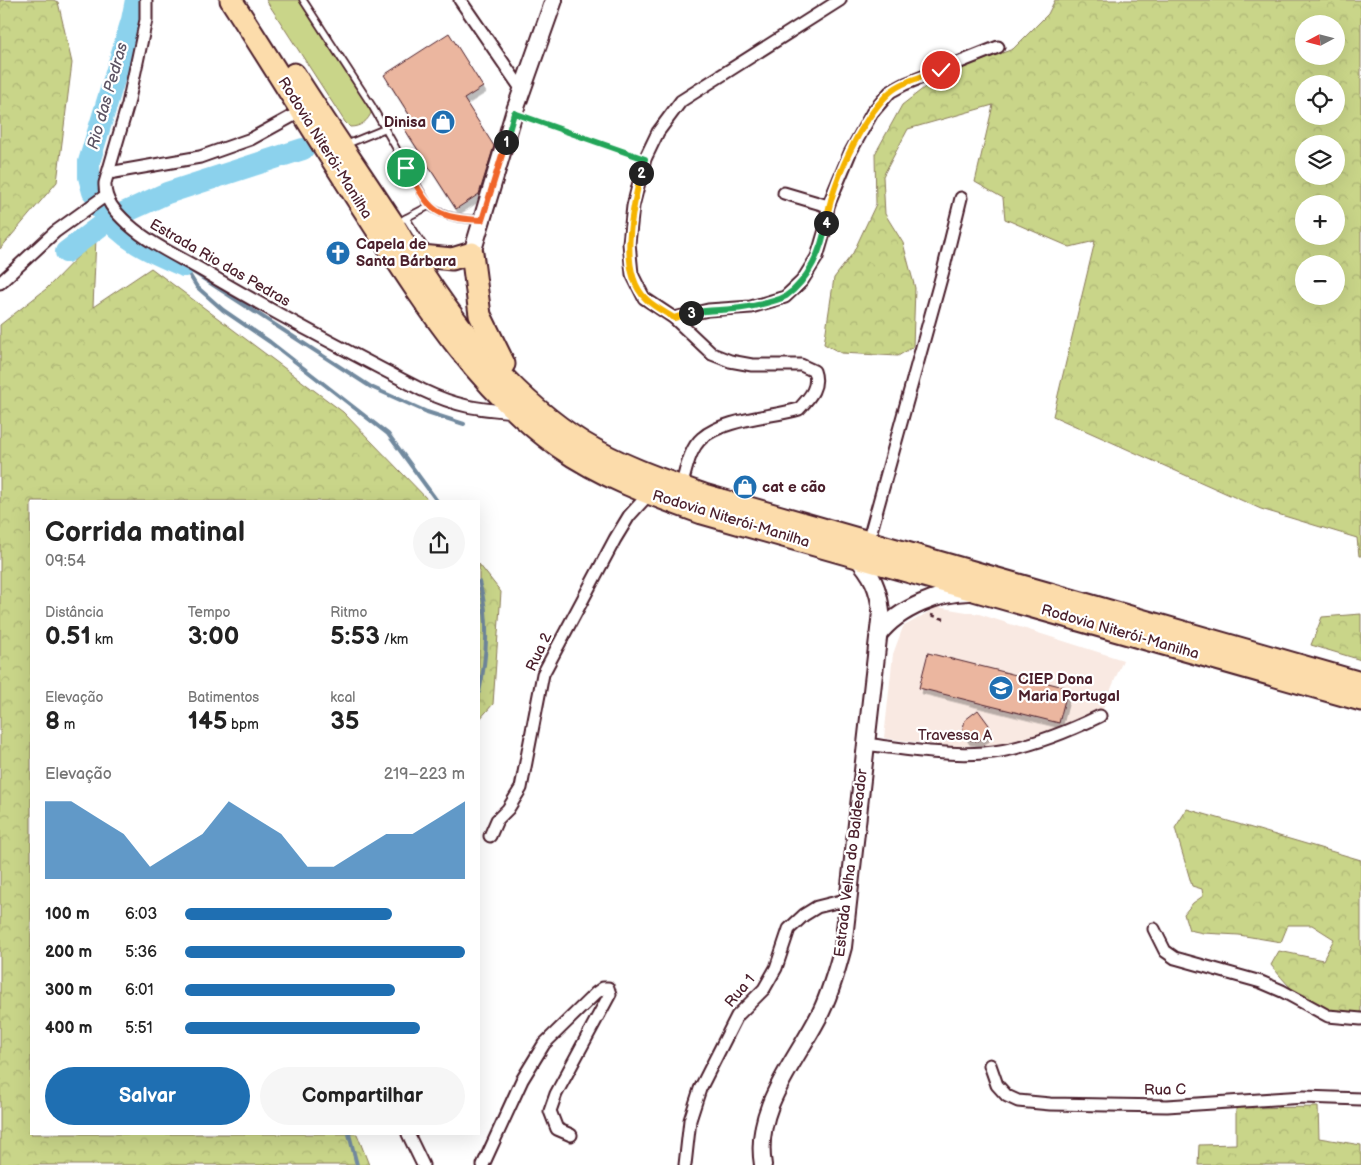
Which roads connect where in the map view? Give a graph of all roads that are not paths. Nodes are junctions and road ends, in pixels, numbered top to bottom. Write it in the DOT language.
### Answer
graph roads {
  1 [pos="146,0"];
  2 [pos="231,0"];
  3 [pos="247,0"];
  4 [pos="303,0"];
  5 [pos="460,0"];
  6 [pos="554,0"];
  7 [pos="840,0"];
  8 [pos="998,46"];
  9 [pos="522,90"];
  10 [pos="300,112"];
  11 [pos="384,129"];
  12 [pos="340,146"];
  13 [pos="109,172"];
  14 [pos="784,192"];
  15 [pos="105,196"];
  16 [pos="961,198"];
  17 [pos="429,206"];
  18 [pos="828,206"];
  19 [pos="482,220"];
  20 [pos="400,221"];
  21 [pos="472,253"];
  22 [pos="421,257"];
  23 [pos="0,283"];
  24 [pos="674,318"];
  25 [pos="518,402"];
  26 [pos="682,487"];
  27 [pos="649,494"];
  28 [pos="862,549"];
  29 [pos="984,592"];
  30 [pos="879,634"];
  31 [pos="1361,683"];
  32 [pos="1361,700"];
  33 [pos="1100,716"];
  34 [pos="865,744"];
  35 [pos="490,836"];
  36 [pos="849,899"];
  37 [pos="1154,929"];
  38 [pos="1361,1019"];
  39 [pos="990,1065"];
  40 [pos="1361,1099"];
  41 [pos="408,1135"];
  42 [pos="571,1135"];
  43 [pos="423,1165"];
  44 [pos="483,1165"];
  45 [pos="684,1165"];
  46 [pos="763,1165"];
  1 -- 13 [label="street"];
  2 -- 10 [label="highway, Rodovia Niterói-Manilha"];
  3 -- 12 [label="highway, Rodovia Niterói-Manilha"];
  4 -- 11 [label="lane"];
  5 -- 9 [label="street"];
  6 -- 9 [label="main road"];
  7 -- 24 [label="street"];
  8 -- 18 [label="street"];
  9 -- 19 [label="main road"];
  10 -- 13 [label="street"];
  10 -- 25 [label="highway, Rodovia Niterói-Manilha"];
  11 -- 12 [label="lane"];
  11 -- 17 [label="lane"];
  12 -- 20 [label="highway, Rodovia Niterói-Manilha"];
  13 -- 15 [label="street"];
  14 -- 18 [label="street"];
  15 -- 23 [label="street"];
  15 -- 25 [label="street, Estrada Rio das Pedras"];
  16 -- 28 [label="street"];
  17 -- 19 [label="lane"];
  17 -- 20 [label="lane"];
  18 -- 24 [label="street"];
  19 -- 21 [label="main road"];
  20 -- 22 [label="highway, Rodovia Niterói-Manilha"];
  21 -- 22 [label="highway"];
  21 -- 25 [label="highway"];
  22 -- 25 [label="highway, Rodovia Niterói-Manilha"];
  24 -- 26 [label="street"];
  25 -- 26 [label="highway, Rodovia Niterói-Manilha"];
  25 -- 27 [label="highway, Rodovia Niterói-Manilha"];
  26 -- 28 [label="highway, Rodovia Niterói-Manilha"];
  27 -- 28 [label="highway, Rodovia Niterói-Manilha"];
  27 -- 35 [label="street, Rua 2"];
  28 -- 29 [label="highway, Rodovia Niterói-Manilha"];
  28 -- 30 [label="main road, Estrada Velha do Baldeador"];
  28 -- 31 [label="highway, Rodovia Niterói-Manilha"];
  29 -- 30 [label="main road"];
  29 -- 32 [label="highway, Rodovia Niterói-Manilha"];
  30 -- 34 [label="main road, Estrada Velha do Baldeador"];
  33 -- 34 [label="street, Travessa A"];
  34 -- 36 [label="main road, Estrada Velha do Baldeador"];
  36 -- 45 [label="street, Rua 1"];
  36 -- 46 [label="main road, Estrada Velha do Baldeador"];
  37 -- 38 [label="street"];
  39 -- 40 [label="street, Rua C"];
  41 -- 43 [label="street"];
  42 -- 44 [label="street"];
}
